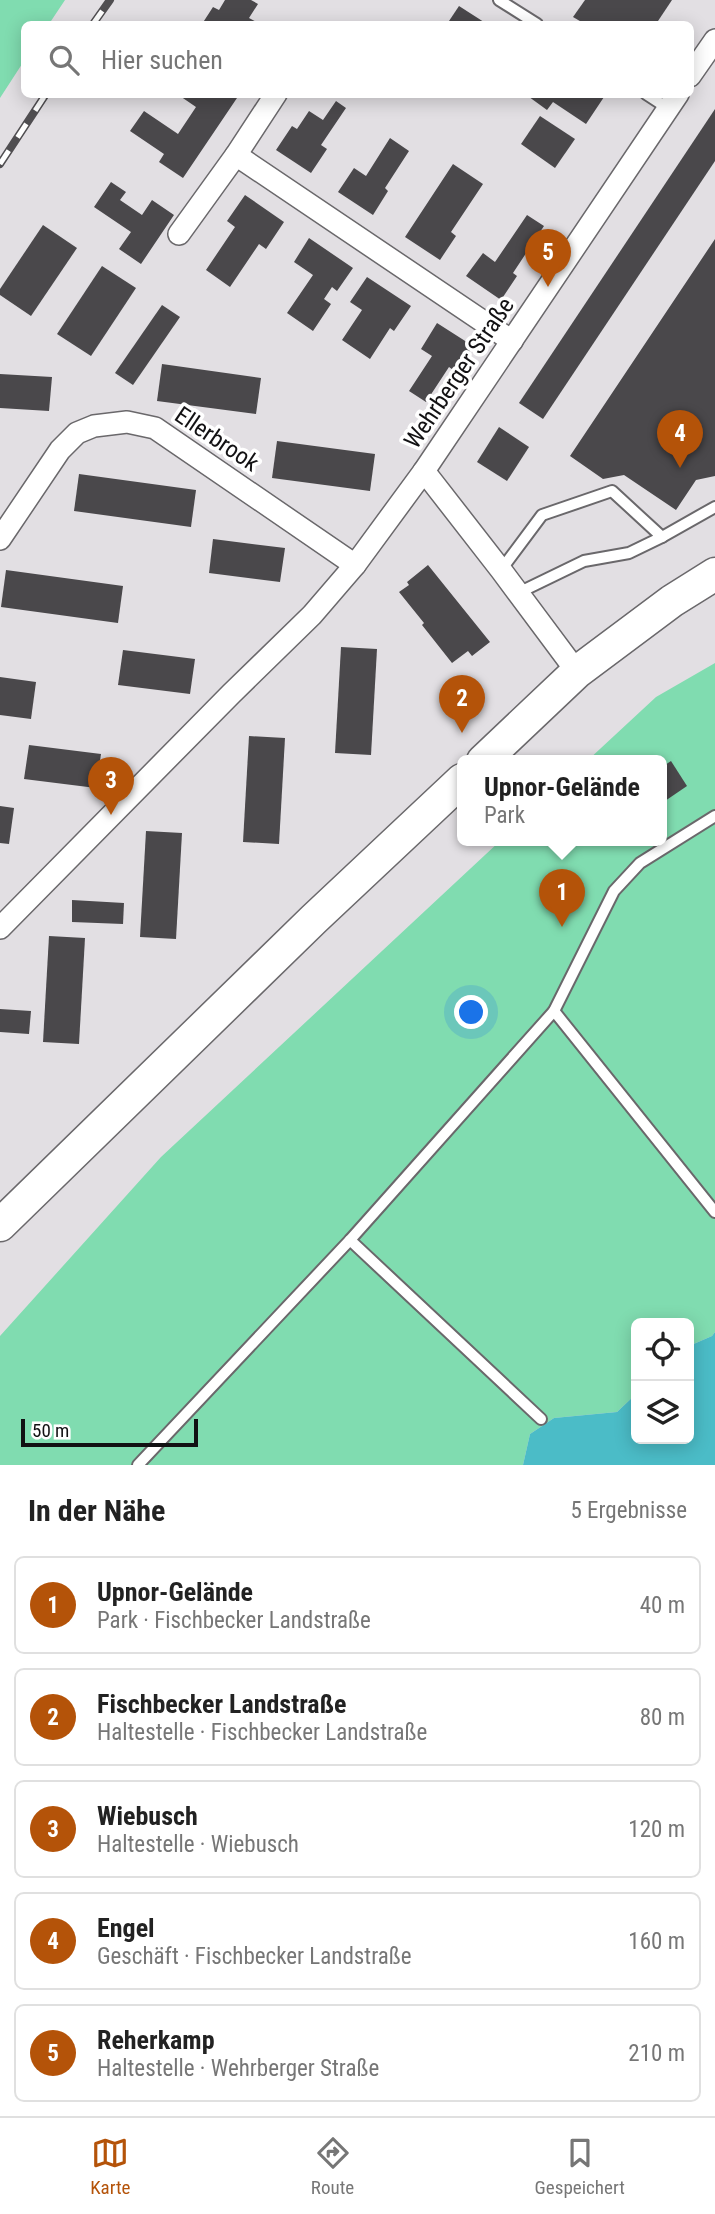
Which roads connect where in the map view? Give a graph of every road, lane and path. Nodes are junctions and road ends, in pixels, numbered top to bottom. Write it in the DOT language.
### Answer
graph roads {
  1 [pos="499,0"];
  2 [pos="532,21"];
  3 [pos="715,40"];
  4 [pos="694,72"];
  5 [pos="273,98"];
  6 [pos="674,102"];
  7 [pos="236,155"];
  8 [pos="179,234"];
  9 [pos="512,341"];
  10 [pos="424,471"];
  11 [pos="715,508"];
  12 [pos="662,537"];
  13 [pos="0,539"];
  14 [pos="355,565"];
  15 [pos="501,570"];
  16 [pos="715,574"];
  17 [pos="518,593"];
  18 [pos="577,672"];
  19 [pos="488,755"];
  20 [pos="457,785"];
  21 [pos="715,816"];
  22 [pos="0,928"];
  23 [pos="554,1011"];
  24 [pos="715,1212"];
  25 [pos="0,1225"];
  26 [pos="350,1240"];
  27 [pos="541,1419"];
  28 [pos="138,1465"];
  1 -- 2 [label="lane"];
  3 -- 4 [label="street"];
  5 -- 7 [label="street"];
  6 -- 9 [label="street, Wehrberger Straße"];
  7 -- 8 [label="street"];
  7 -- 9 [label="street"];
  9 -- 10 [label="street, Wehrberger Straße"];
  10 -- 14 [label="street"];
  10 -- 15 [label="street, Wehrberger Straße"];
  11 -- 12 [label="lane"];
  12 -- 15 [label="lane"];
  12 -- 17 [label="lane"];
  13 -- 14 [label="street, Ellerbrook"];
  14 -- 22 [label="street"];
  15 -- 17 [label="street, Wehrberger Straße"];
  16 -- 18 [label="main road"];
  17 -- 18 [label="street, Wehrberger Straße"];
  18 -- 19 [label="main road"];
  20 -- 25 [label="main road"];
  21 -- 23 [label="lane"];
  23 -- 24 [label="lane"];
  23 -- 26 [label="lane"];
  26 -- 27 [label="lane"];
  26 -- 28 [label="lane"];
}
